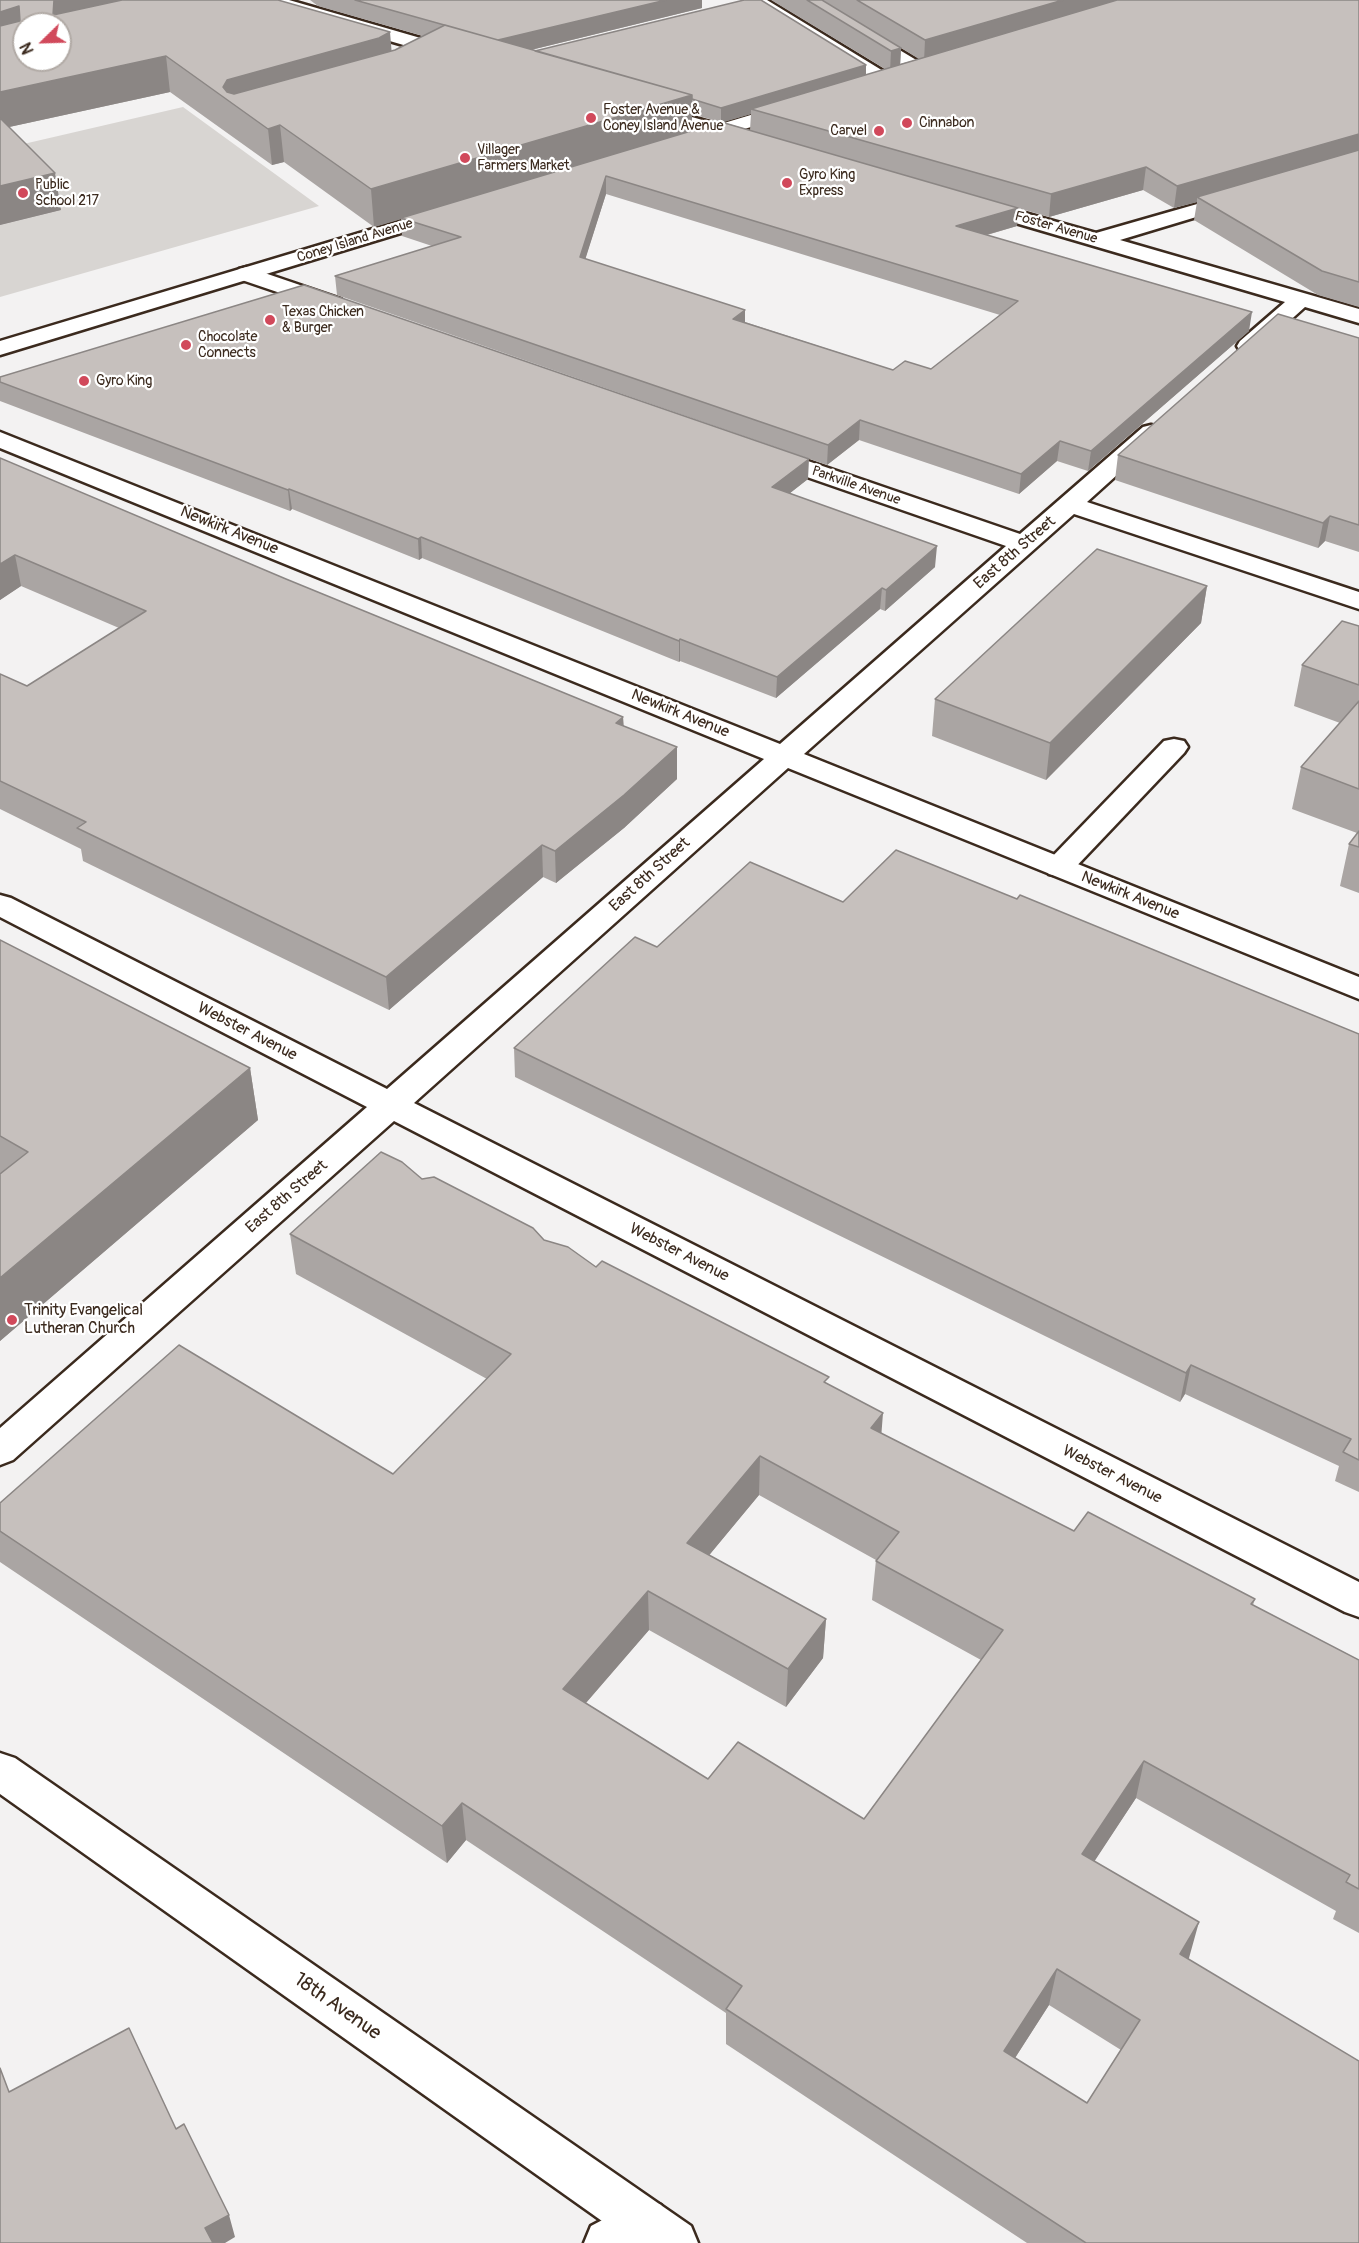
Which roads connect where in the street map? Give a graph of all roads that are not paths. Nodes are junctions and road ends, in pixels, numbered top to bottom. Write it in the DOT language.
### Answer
graph roads {
  1 [pos="269,0"];
  2 [pos="803,0"];
  3 [pos="750,4"];
  4 [pos="445,51"];
  5 [pos="476,60"];
  6 [pos="418,64"];
  7 [pos="943,64"];
  8 [pos="921,71"];
  9 [pos="886,81"];
  10 [pos="865,88"];
  11 [pos="815,102"];
  12 [pos="628,105"];
  13 [pos="719,131"];
  14 [pos="675,144"];
  15 [pos="771,146"];
  16 [pos="1256,194"];
  17 [pos="951,198"];
  18 [pos="463,208"];
  19 [pos="1097,240"];
  20 [pos="247,274"];
  21 [pos="1301,299"];
  22 [pos="356,312"];
  23 [pos="1359,316"];
  24 [pos="0,348"];
  25 [pos="1228,364"];
  26 [pos="1175,411"];
  27 [pos="0,439"];
  28 [pos="747,448"];
  29 [pos="1070,504"];
  30 [pos="1024,544"];
  31 [pos="1359,601"];
  32 [pos="1174,747"];
  33 [pos="785,756"];
  34 [pos="1059,867"];
  35 [pos="0,905"];
  36 [pos="1359,989"];
  37 [pos="391,1105"];
  38 [pos="0,1450"];
  39 [pos="1359,1601"];
  40 [pos="0,1771"];
  41 [pos="642,2236"];
  1 -- 4 [label="street"];
  2 -- 8 [label="street"];
  3 -- 9 [label="street"];
  4 -- 5 [label="street"];
  4 -- 6 [label="street"];
  7 -- 8 [label="street"];
  8 -- 9 [label="street"];
  9 -- 10 [label="street"];
  11 -- 13 [label="street"];
  12 -- 13 [label="street"];
  13 -- 14 [label="street"];
  13 -- 15 [label="street"];
  16 -- 19 [label="street"];
  17 -- 19 [label="street, Foster Avenue"];
  18 -- 20 [label="street, Coney Island Avenue"];
  19 -- 21 [label="street, Foster Avenue"];
  20 -- 22 [label="street"];
  20 -- 24 [label="street, Coney Island Avenue"];
  21 -- 23 [label="street, Foster Avenue"];
  21 -- 25 [label="street"];
  26 -- 29 [label="street, East 8th Street"];
  27 -- 33 [label="street, Newkirk Avenue"];
  28 -- 30 [label="street, Parkville Avenue"];
  29 -- 30 [label="street, East 8th Street"];
  29 -- 31 [label="street"];
  30 -- 33 [label="street, East 8th Street"];
  32 -- 34 [label="street"];
  33 -- 34 [label="street, Newkirk Avenue"];
  33 -- 37 [label="street, East 8th Street"];
  34 -- 36 [label="street, Newkirk Avenue"];
  35 -- 37 [label="street, Webster Avenue"];
  37 -- 38 [label="street, East 8th Street"];
  37 -- 39 [label="street, Webster Avenue"];
  40 -- 41 [label="street, 18th Avenue"];
}
